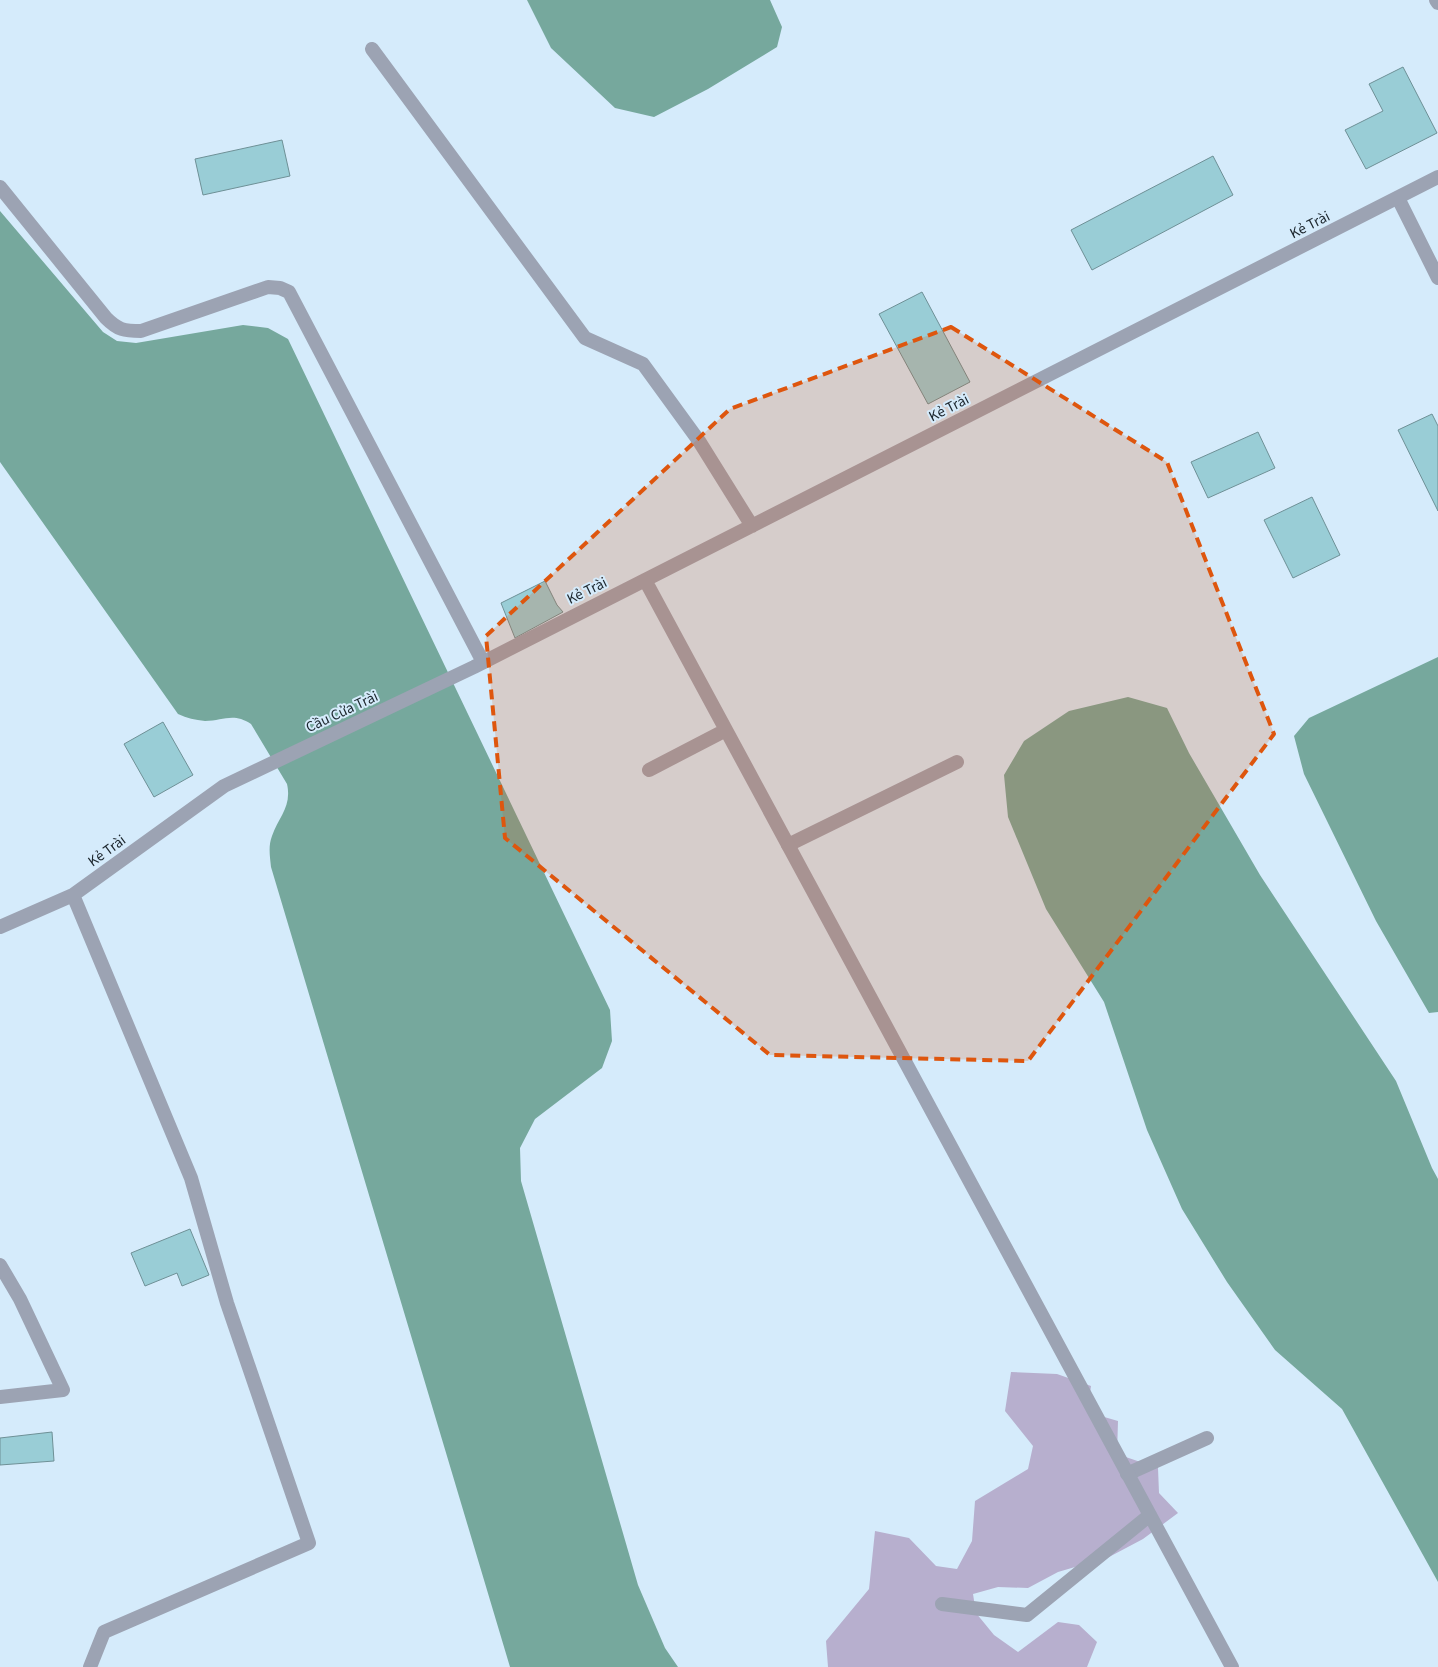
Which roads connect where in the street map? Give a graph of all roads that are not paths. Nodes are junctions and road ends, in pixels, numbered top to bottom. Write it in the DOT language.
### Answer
graph roads {
  1 [pos="372,49"];
  2 [pos="1438,177"];
  3 [pos="0,187"];
  4 [pos="1398,198"];
  5 [pos="1438,278"];
  6 [pos="752,526"];
  7 [pos="646,580"];
  8 [pos="478,665"];
  9 [pos="726,730"];
  10 [pos="957,762"];
  11 [pos="649,770"];
  12 [pos="224,786"];
  13 [pos="788,845"];
  14 [pos="73,895"];
  15 [pos="0,927"];
  16 [pos="0,1265"];
  17 [pos="0,1397"];
  18 [pos="1207,1438"];
  19 [pos="1127,1474"];
  20 [pos="1150,1515"];
  21 [pos="942,1604"];
  22 [pos="90,1667"];
  23 [pos="1232,1667"];
  1 -- 6 [label="street"];
  2 -- 4 [label="street, Kẻ Trài"];
  3 -- 8 [label="street"];
  4 -- 5 [label="street"];
  4 -- 6 [label="street, Kẻ Trài"];
  6 -- 7 [label="street, Kẻ Trài"];
  7 -- 8 [label="street, Kẻ Trài"];
  7 -- 9 [label="street"];
  8 -- 12 [label="street, Cầu Cửa Trài"];
  9 -- 11 [label="street"];
  9 -- 13 [label="street"];
  10 -- 13 [label="street"];
  12 -- 14 [label="street, Kẻ Trài"];
  13 -- 19 [label="street"];
  14 -- 15 [label="street, Kẻ Trài"];
  14 -- 22 [label="street"];
  16 -- 17 [label="street"];
  18 -- 19 [label="street"];
  19 -- 20 [label="street"];
  20 -- 21 [label="street"];
  20 -- 23 [label="street"];
}
